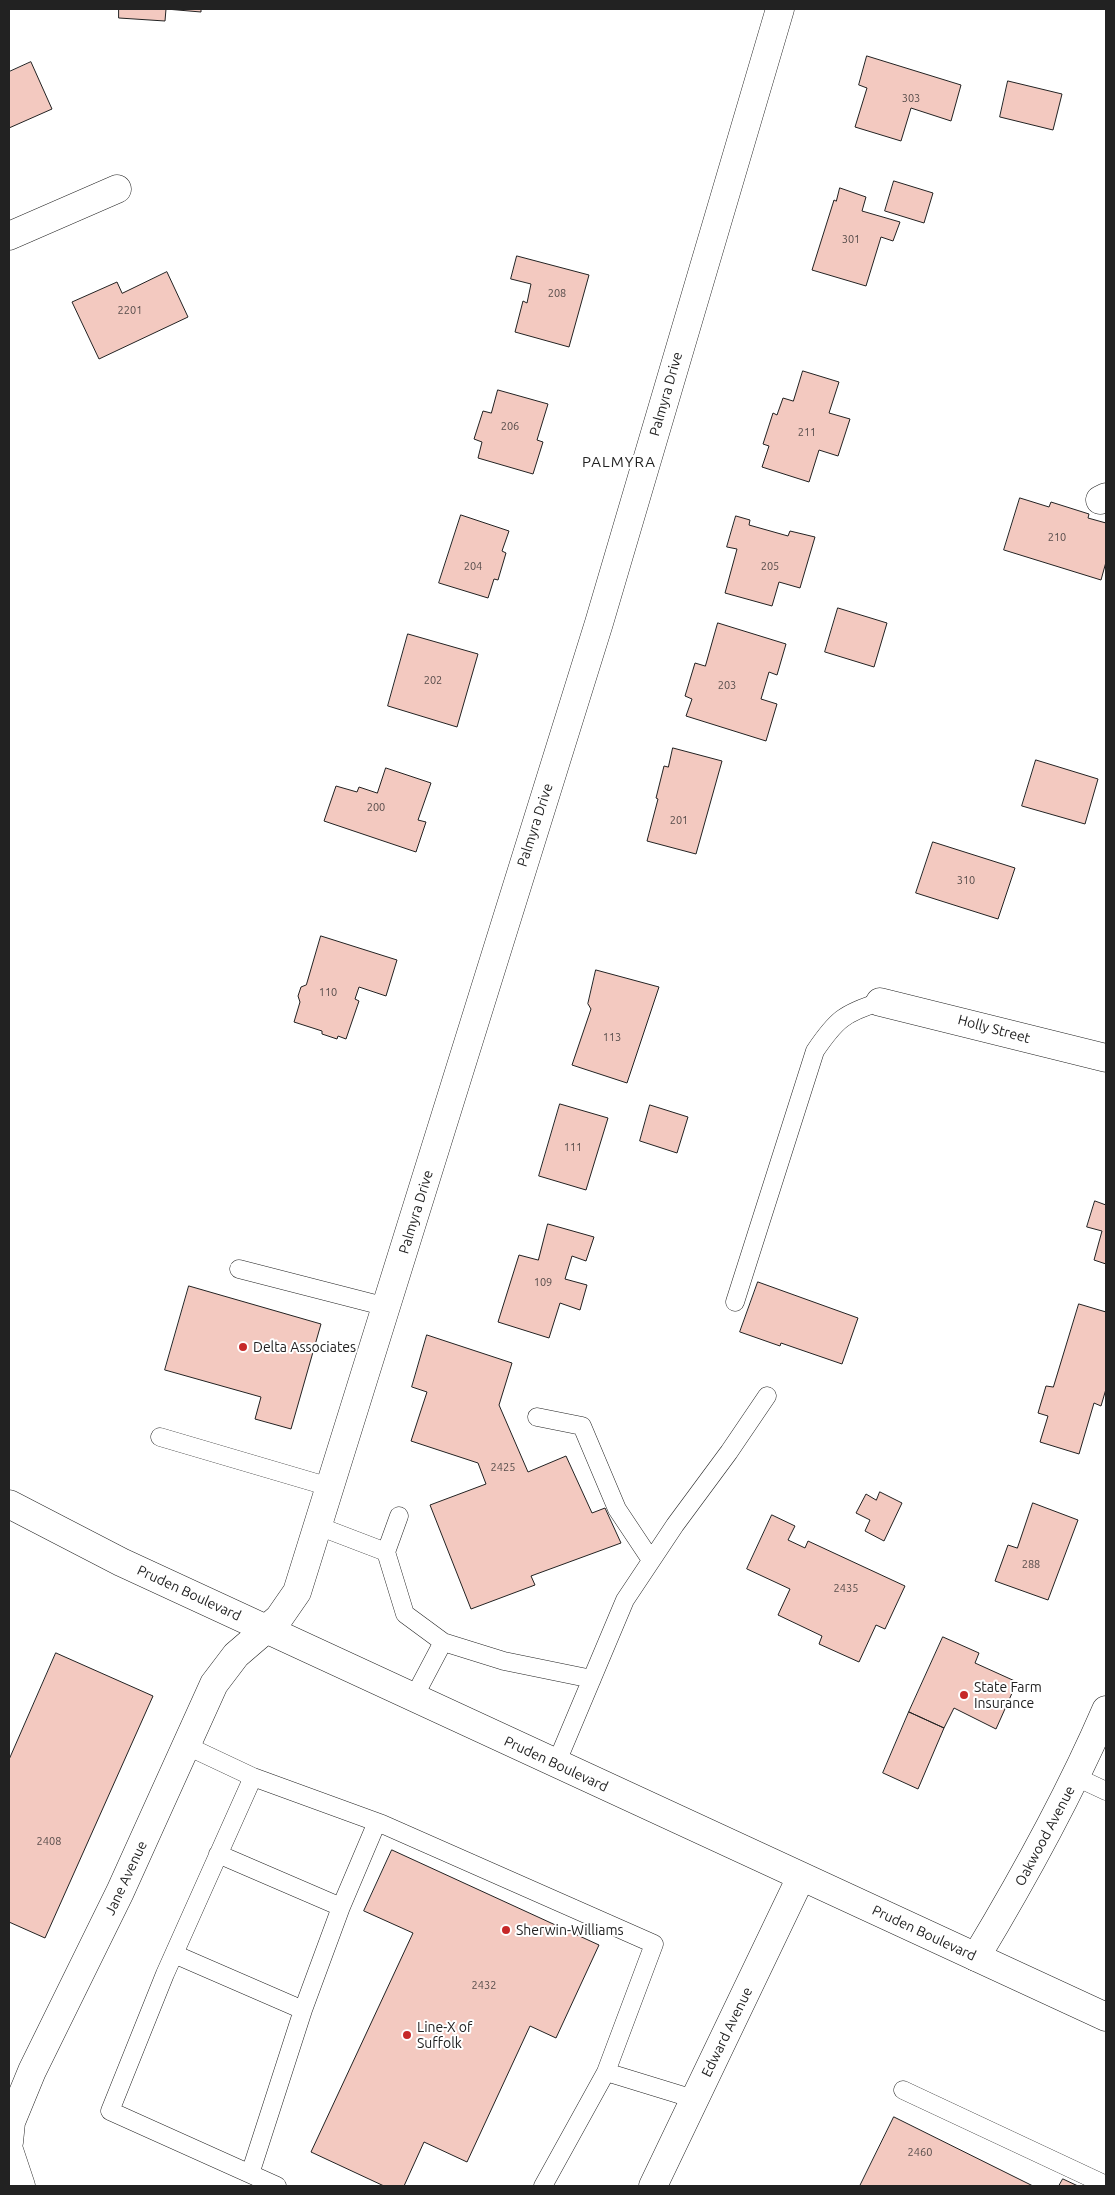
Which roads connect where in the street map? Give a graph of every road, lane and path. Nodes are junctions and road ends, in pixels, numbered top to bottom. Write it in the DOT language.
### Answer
graph roads {
  1 [pos="780,9"];
  2 [pos="117,189"];
  3 [pos="9,236"];
  4 [pos="880,1002"];
  5 [pos="1106,1058"];
  6 [pos="239,1268"];
  7 [pos="735,1302"];
  8 [pos="387,1307"];
  9 [pos="767,1396"];
  10 [pos="537,1417"];
  11 [pos="160,1438"];
  12 [pos="330,1487"];
  13 [pos="9,1504"];
  14 [pos="399,1516"];
  15 [pos="318,1526"];
  16 [pos="386,1552"];
  17 [pos="651,1560"];
  18 [pos="267,1629"];
  19 [pos="443,1642"];
  20 [pos="592,1679"];
  21 [pos="414,1698"];
  22 [pos="1106,1710"];
  23 [pos="185,1745"];
  24 [pos="556,1764"];
  25 [pos="253,1777"];
  26 [pos="1076,1777"];
  27 [pos="1106,1791"];
  28 [pos="377,1822"];
  29 [pos="218,1854"];
  30 [pos="801,1877"];
  31 [pos="341,1907"];
  32 [pos="174,1954"];
  33 [pos="976,1957"];
  34 [pos="303,2010"];
  35 [pos="1106,2017"];
  36 [pos="606,2072"];
  37 [pos="904,2090"];
  38 [pos="694,2099"];
  39 [pos="9,2152"];
  40 [pos="250,2174"];
  41 [pos="1106,2185"];
  42 [pos="21,2186"];
  43 [pos="277,2186"];
  44 [pos="543,2186"];
  45 [pos="652,2186"];
  1 -- 8 [label="street, Palmyra Drive"];
  2 -- 3 [label="street"];
  4 -- 5 [label="street, Holly Street"];
  4 -- 7 [label="lane"];
  6 -- 8 [label="lane"];
  8 -- 12 [label="street, Palmyra Drive"];
  9 -- 17 [label="lane"];
  10 -- 17 [label="lane"];
  11 -- 12 [label="lane"];
  12 -- 15 [label="street, Palmyra Drive"];
  13 -- 18 [label="street, Pruden Boulevard"];
  14 -- 16 [label="lane"];
  15 -- 16 [label="lane"];
  15 -- 18 [label="street, Palmyra Drive"];
  16 -- 19 [label="lane"];
  17 -- 20 [label="lane"];
  18 -- 21 [label="street, Pruden Boulevard"];
  18 -- 23 [label="street, Jane Avenue"];
  19 -- 20 [label="lane"];
  19 -- 21 [label="lane"];
  20 -- 24 [label="lane"];
  21 -- 24 [label="street, Pruden Boulevard"];
  22 -- 26 [label="street, Oakwood Avenue"];
  23 -- 25 [label="lane"];
  23 -- 39 [label="street, Jane Avenue"];
  24 -- 30 [label="street, Pruden Boulevard"];
  25 -- 28 [label="lane"];
  25 -- 29 [label="lane"];
  26 -- 27 [label="lane"];
  26 -- 33 [label="street, Oakwood Avenue"];
  28 -- 31 [label="lane"];
  28 -- 36 [label="lane"];
  29 -- 31 [label="lane"];
  29 -- 32 [label="lane"];
  30 -- 33 [label="street, Pruden Boulevard"];
  30 -- 38 [label="street, Edward Avenue"];
  31 -- 34 [label="lane"];
  32 -- 34 [label="lane"];
  32 -- 40 [label="lane"];
  33 -- 35 [label="street, Pruden Boulevard"];
  34 -- 40 [label="lane"];
  36 -- 38 [label="lane"];
  36 -- 44 [label="lane"];
  37 -- 41 [label="lane"];
  38 -- 45 [label="street, Edward Avenue"];
  39 -- 42 [label="street"];
  40 -- 43 [label="lane"];
}
